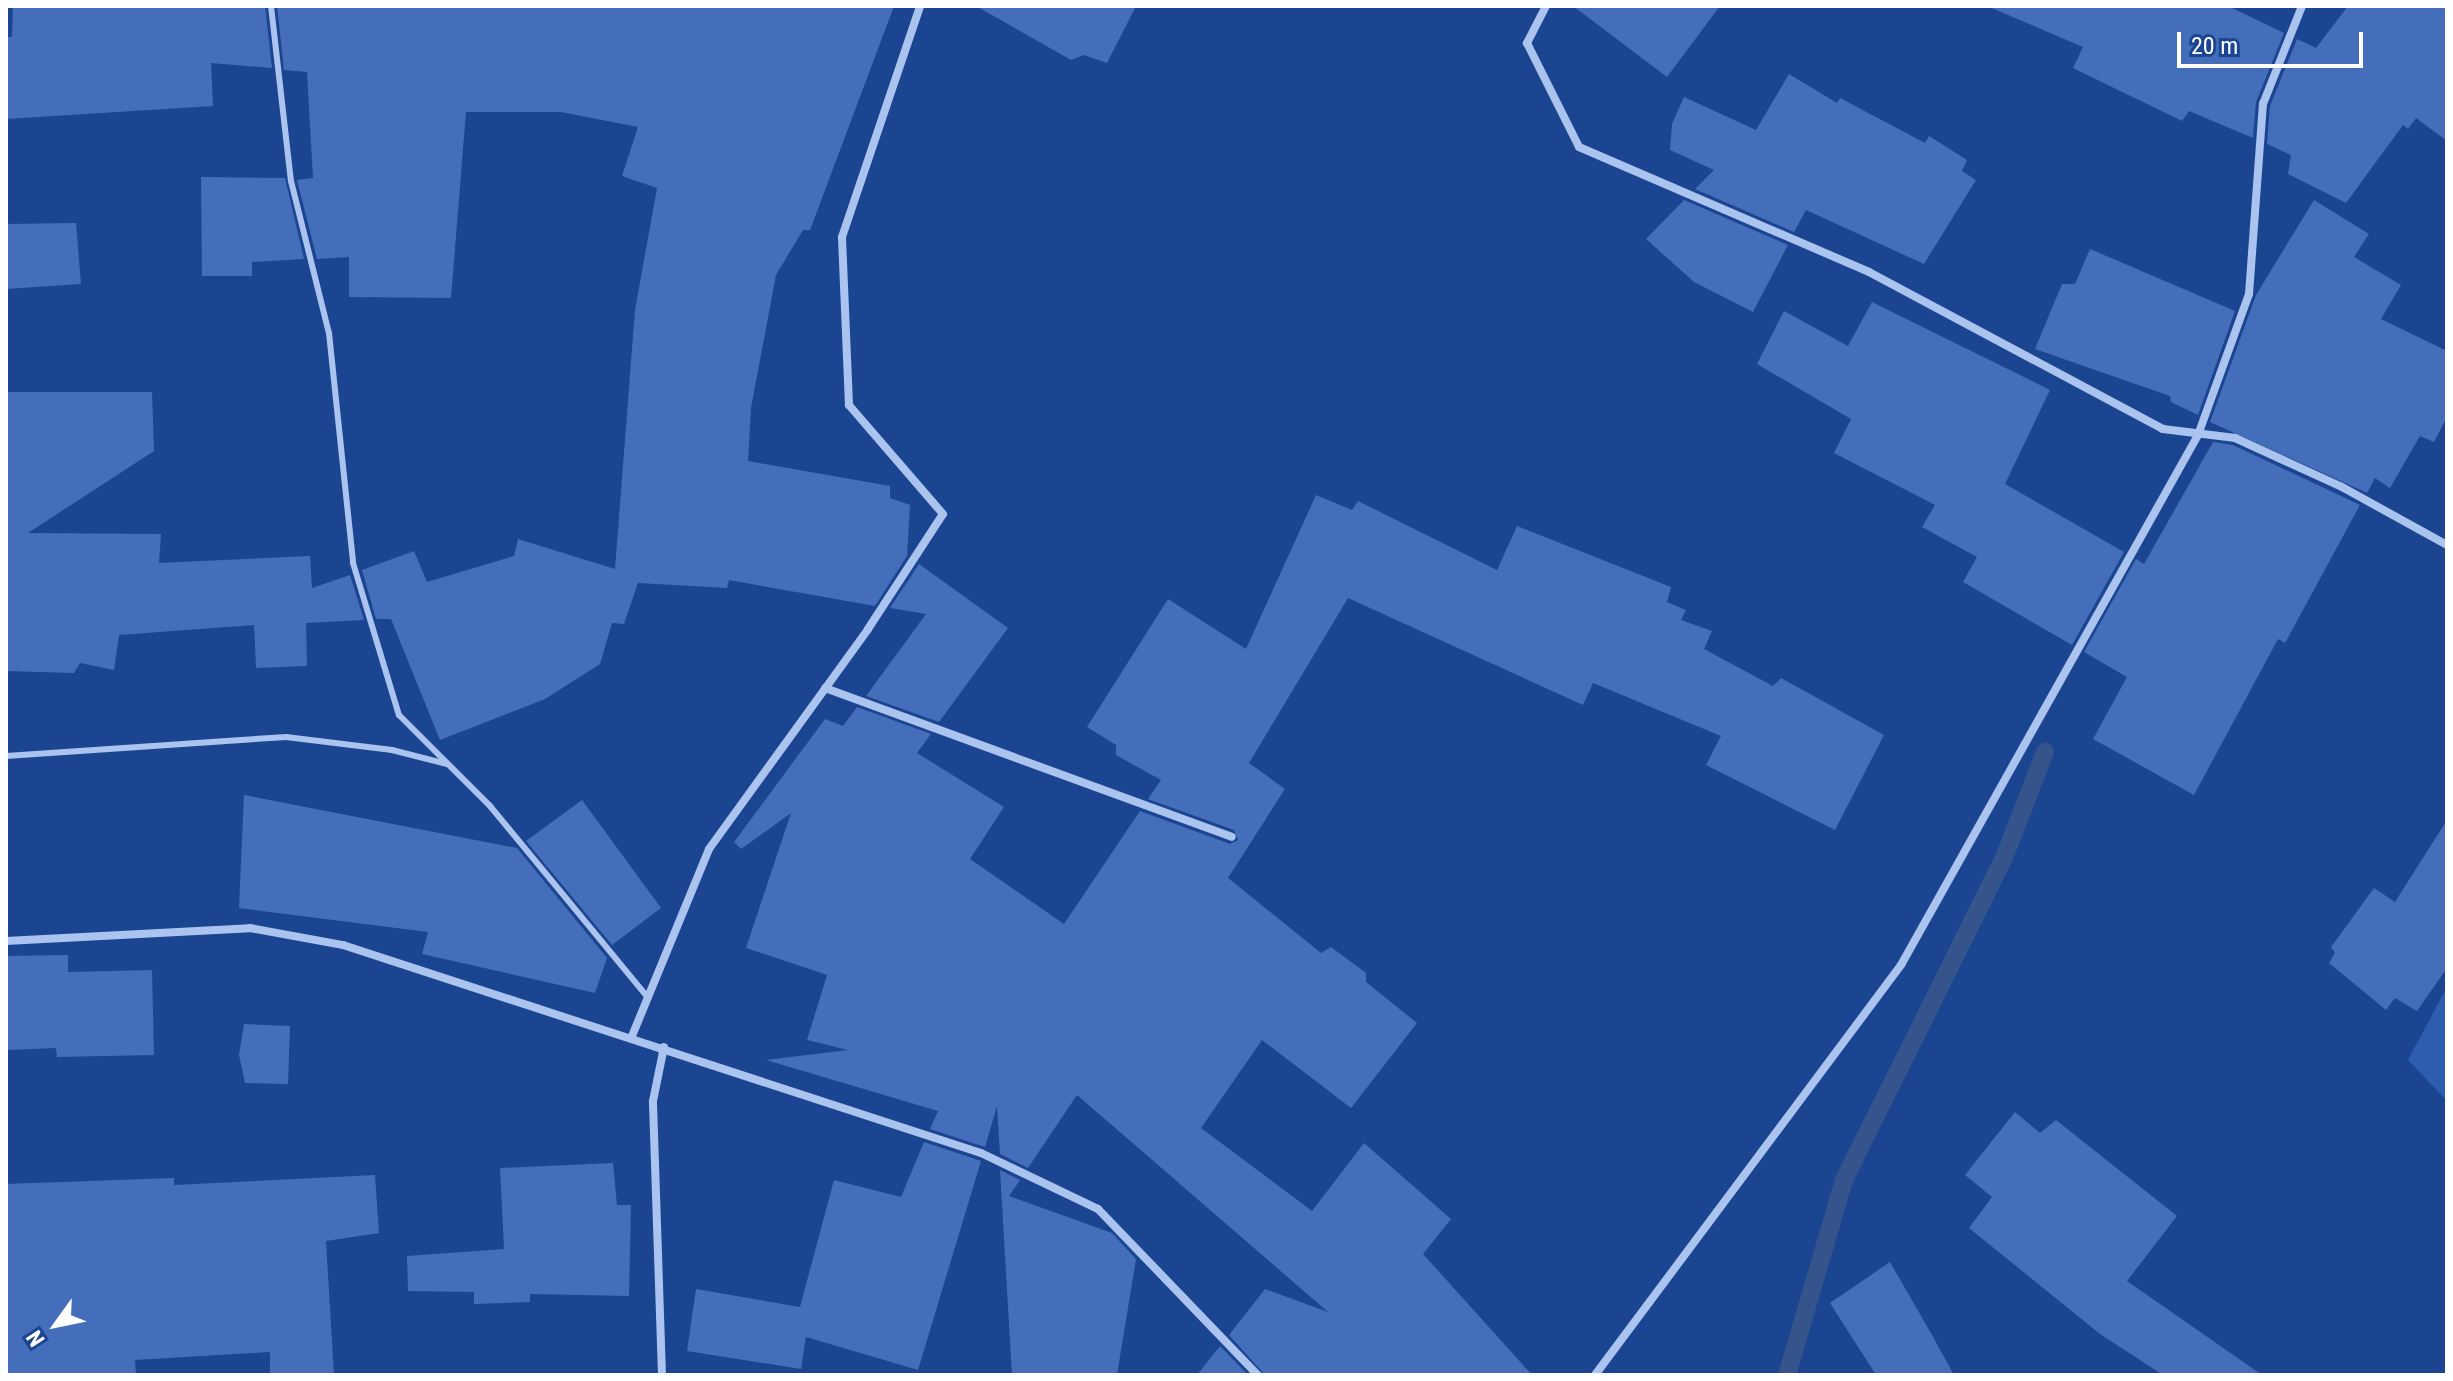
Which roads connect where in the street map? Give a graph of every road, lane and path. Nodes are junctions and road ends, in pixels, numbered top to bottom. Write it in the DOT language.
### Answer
graph roads {
  1 [pos="271,6"];
  2 [pos="920,6"];
  3 [pos="1546,6"];
  4 [pos="2302,6"];
  5 [pos="2198,435"];
  6 [pos="2447,545"];
  7 [pos="825,688"];
  8 [pos="6,756"];
  9 [pos="450,765"];
  10 [pos="1232,837"];
  11 [pos="6,941"];
  12 [pos="648,998"];
  13 [pos="632,1036"];
  14 [pos="664,1047"];
  15 [pos="662,1375"];
  16 [pos="1258,1375"];
  17 [pos="1595,1375"];
  1 -- 9 [label="lane"];
  2 -- 7 [label="street"];
  3 -- 5 [label="street"];
  4 -- 5 [label="street"];
  5 -- 6 [label="street"];
  5 -- 17 [label="street"];
  7 -- 10 [label="street"];
  7 -- 12 [label="street"];
  8 -- 9 [label="lane"];
  9 -- 12 [label="lane"];
  11 -- 13 [label="street"];
  12 -- 13 [label="street"];
  13 -- 14 [label="street"];
  14 -- 15 [label="street"];
  14 -- 16 [label="street"];
}
